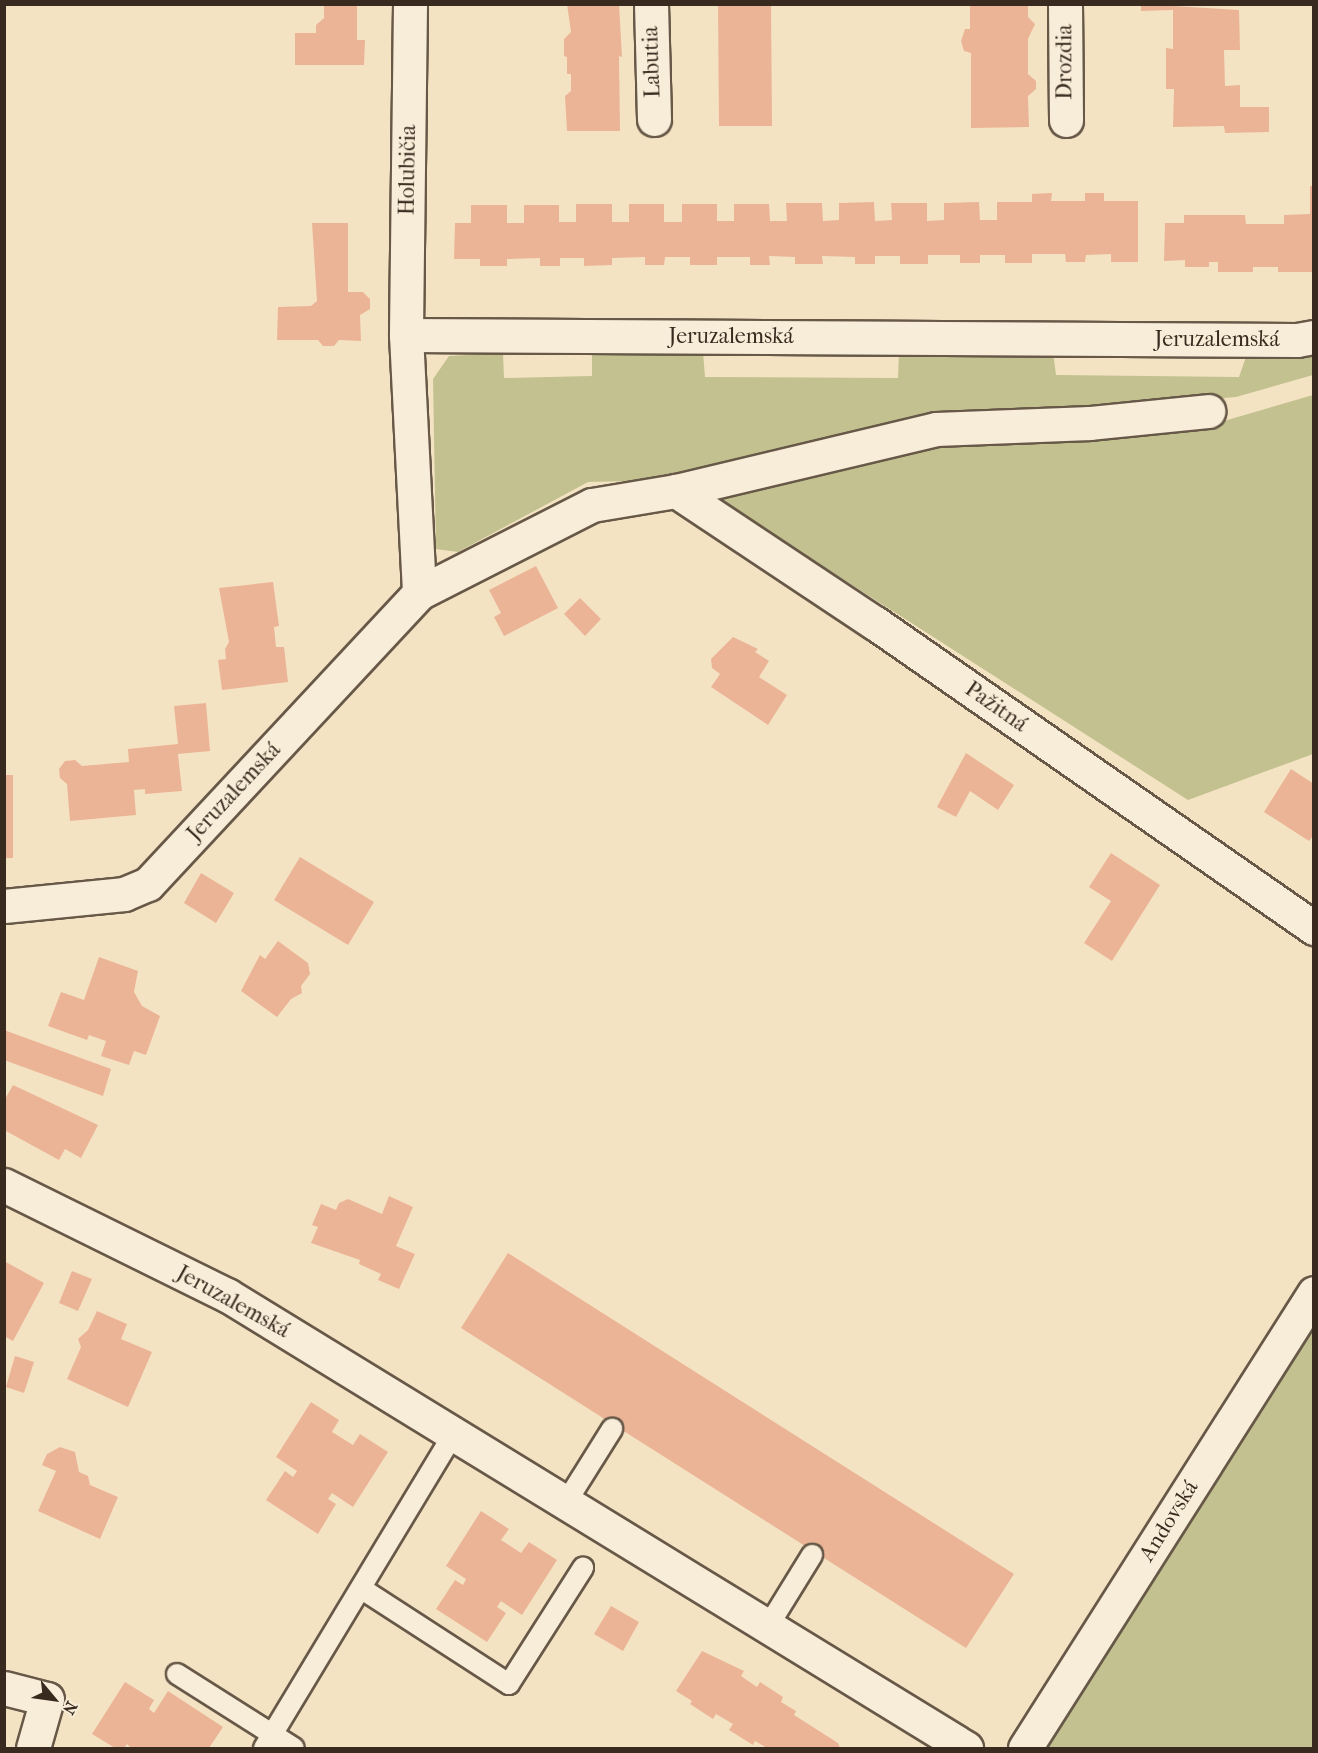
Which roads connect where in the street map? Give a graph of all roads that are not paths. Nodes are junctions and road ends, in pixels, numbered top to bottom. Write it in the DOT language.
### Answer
graph roads {
  1 [pos="410,4"];
  2 [pos="651,4"];
  3 [pos="1065,4"];
  4 [pos="654,119"];
  5 [pos="1066,120"];
  6 [pos="406,335"];
  7 [pos="1314,337"];
  8 [pos="1208,411"];
  9 [pos="676,491"];
  10 [pos="419,593"];
  11 [pos="4,906"];
  12 [pos="1314,928"];
  13 [pos="4,1185"];
  14 [pos="1314,1293"];
  15 [pos="612,1429"];
  16 [pos="453,1435"];
  17 [pos="565,1504"];
  18 [pos="812,1556"];
  19 [pos="583,1568"];
  20 [pos="362,1589"];
  21 [pos="767,1628"];
  22 [pos="177,1674"];
  23 [pos="4,1688"];
  24 [pos="269,1742"];
  25 [pos="33,1749"];
  26 [pos="294,1749"];
  27 [pos="966,1749"];
  28 [pos="1025,1749"];
  1 -- 6 [label="street, Holubičia"];
  2 -- 4 [label="street, Labutia"];
  3 -- 5 [label="street, Drozdia"];
  6 -- 7 [label="street, Jeruzalemská"];
  6 -- 10 [label="street"];
  8 -- 9 [label="street, Jeruzalemská"];
  9 -- 10 [label="street, Jeruzalemská"];
  9 -- 12 [label="street, Pažitná"];
  10 -- 11 [label="street, Jeruzalemská"];
  13 -- 16 [label="street, Jeruzalemská"];
  14 -- 28 [label="street, Andovská"];
  15 -- 17 [label="lane"];
  16 -- 17 [label="street, Jeruzalemská"];
  16 -- 20 [label="lane"];
  17 -- 21 [label="street, Jeruzalemská"];
  18 -- 21 [label="lane"];
  19 -- 20 [label="lane"];
  20 -- 24 [label="lane"];
  21 -- 27 [label="street, Jeruzalemská"];
  22 -- 24 [label="lane"];
  23 -- 25 [label="street"];
  24 -- 26 [label="lane"];
}
